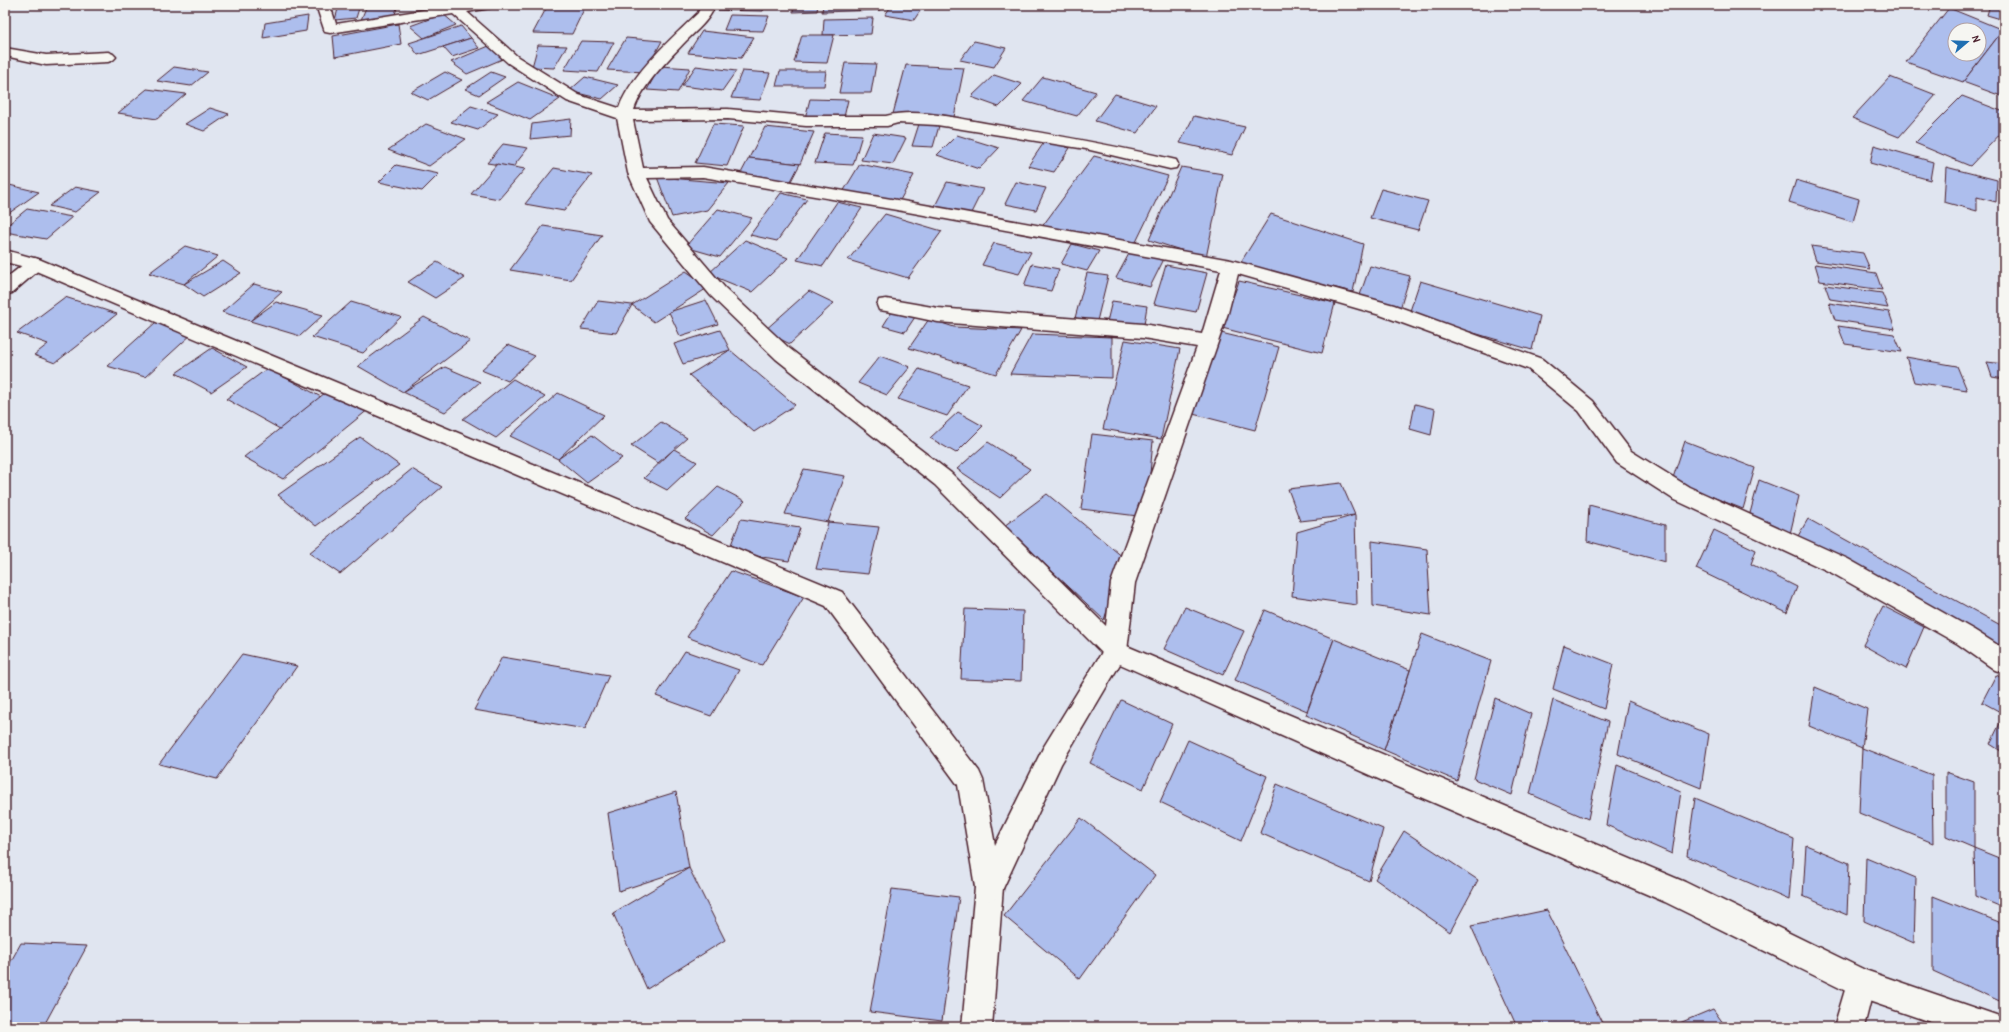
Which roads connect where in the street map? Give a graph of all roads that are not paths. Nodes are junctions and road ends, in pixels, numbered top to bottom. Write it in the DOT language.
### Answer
graph roads {
  1 [pos="325,5"];
  2 [pos="485,5"];
  3 [pos="708,5"];
  4 [pos="455,9"];
  5 [pos="5,52"];
  6 [pos="108,57"];
  7 [pos="624,115"];
  8 [pos="1170,164"];
  9 [pos="636,173"];
  10 [pos="5,256"];
  11 [pos="35,264"];
  12 [pos="1231,266"];
  13 [pos="5,289"];
  14 [pos="886,304"];
  15 [pos="1209,342"];
  16 [pos="1115,651"];
  17 [pos="2004,662"];
  18 [pos="989,887"];
  19 [pos="1860,983"];
  20 [pos="977,1027"];
  21 [pos="1849,1027"];
  22 [pos="1988,1027"];
  1 -- 4 [label="street"];
  2 -- 4 [label="street"];
  3 -- 7 [label="street"];
  4 -- 7 [label="street"];
  5 -- 6 [label="street"];
  7 -- 8 [label="street"];
  7 -- 9 [label="street"];
  9 -- 12 [label="street"];
  9 -- 16 [label="street"];
  10 -- 11 [label="street"];
  11 -- 13 [label="street"];
  11 -- 18 [label="street"];
  12 -- 15 [label="street"];
  12 -- 17 [label="street"];
  14 -- 15 [label="street"];
  15 -- 16 [label="street"];
  16 -- 18 [label="street"];
  16 -- 19 [label="street"];
  18 -- 20 [label="street"];
  19 -- 21 [label="street"];
  19 -- 22 [label="street"];
}
